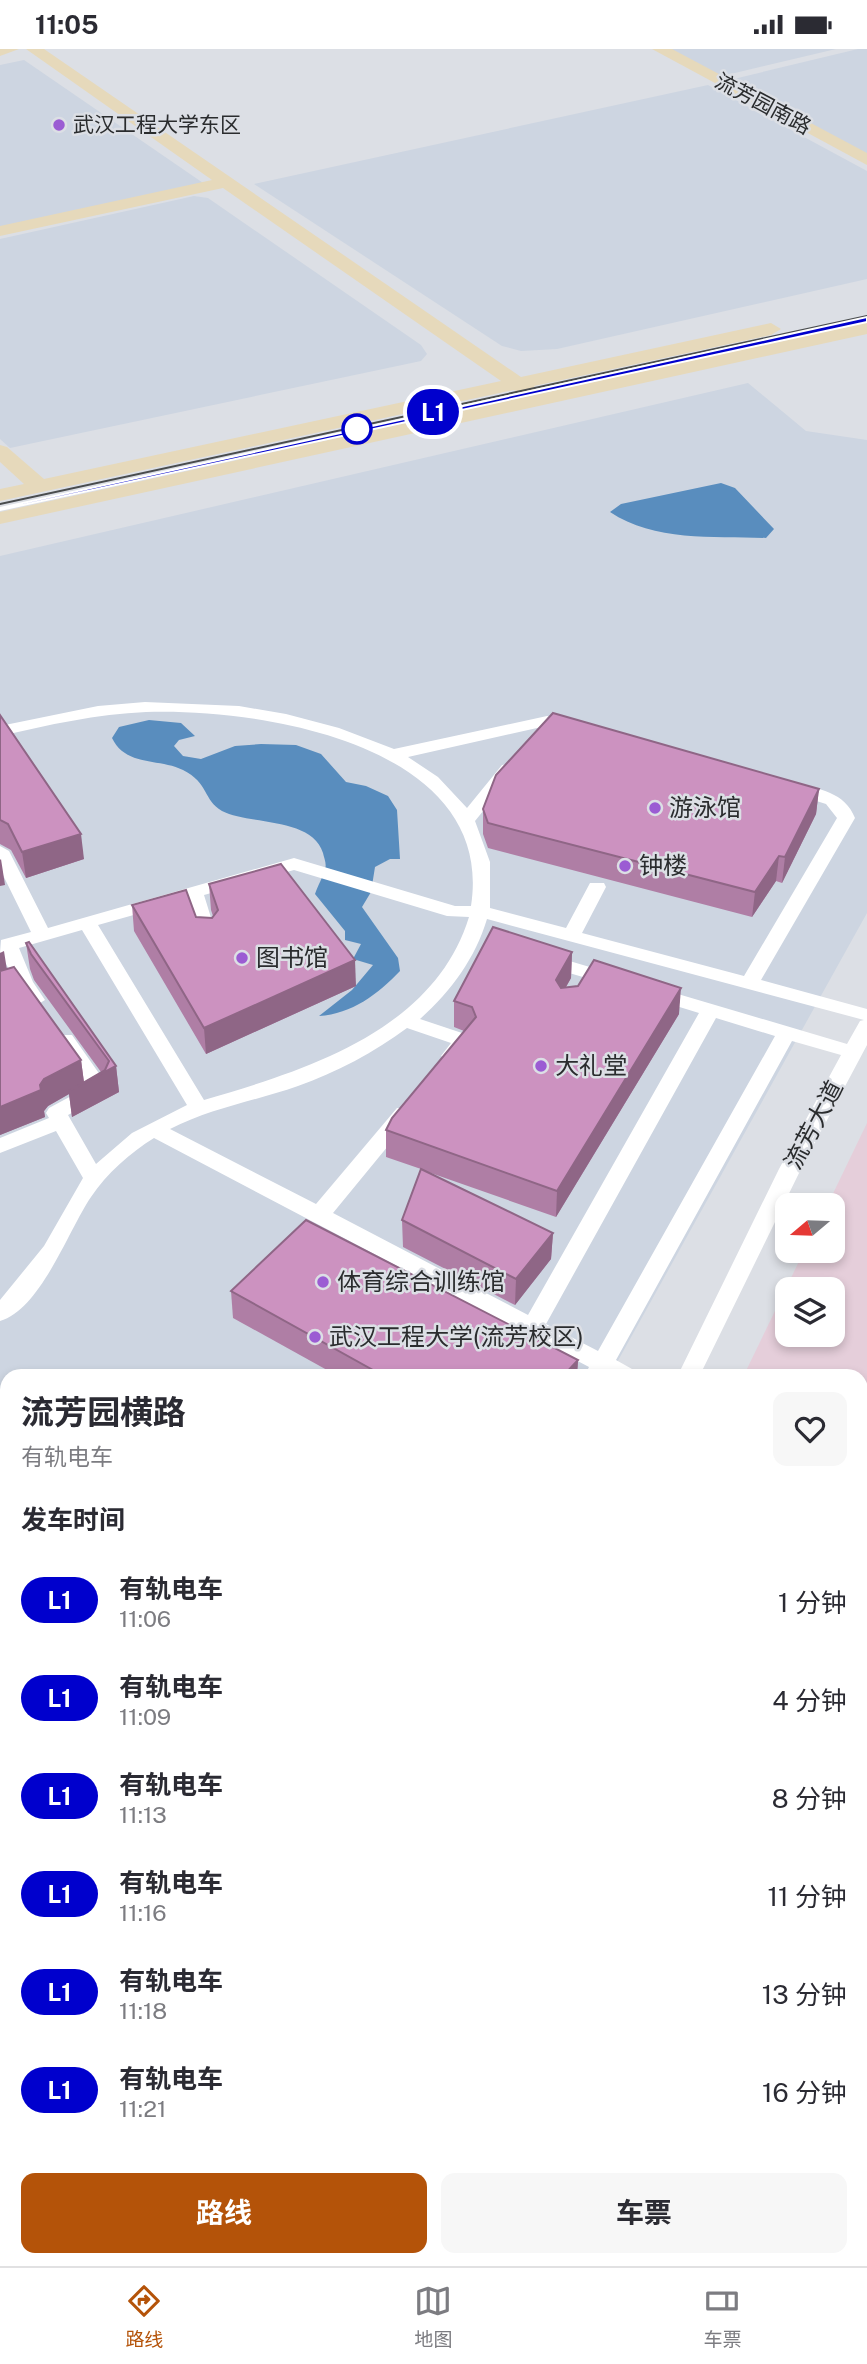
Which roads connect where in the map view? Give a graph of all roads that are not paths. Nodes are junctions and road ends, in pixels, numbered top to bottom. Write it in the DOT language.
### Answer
graph roads {
  1 [pos="11,49"];
  2 [pos="34,49"];
  3 [pos="660,49"];
  4 [pos="0,51"];
  5 [pos="867,160"];
  6 [pos="227,182"];
  7 [pos="0,231"];
  8 [pos="867,308"];
  9 [pos="867,328"];
  10 [pos="517,383"];
  11 [pos="541,401"];
  12 [pos="0,451"];
  13 [pos="40,487"];
  14 [pos="0,495"];
  15 [pos="0,518"];
  16 [pos="547,721"];
  17 [pos="0,731"];
  18 [pos="593,734"];
  19 [pos="392,755"];
  20 [pos="778,784"];
  21 [pos="467,819"];
  22 [pos="0,851"];
  23 [pos="597,887"];
  24 [pos="194,892"];
  25 [pos="480,911"];
  26 [pos="454,912"];
  27 [pos="87,922"];
  28 [pos="42,935"];
  29 [pos="571,936"];
  30 [pos="207,937"];
  31 [pos="478,939"];
  32 [pos="4,946"];
  33 [pos="523,953"];
  34 [pos="587,973"];
  35 [pos="23,982"];
  36 [pos="749,983"];
  37 [pos="0,990"];
  38 [pos="576,991"];
  39 [pos="710,1010"];
  40 [pos="867,1015"];
  41 [pos="405,1021"];
  42 [pos="867,1026"];
  43 [pos="787,1033"];
  44 [pos="853,1052"];
  45 [pos="435,1075"];
  46 [pos="418,1096"];
  47 [pos="199,1108"];
  48 [pos="61,1121"];
  49 [pos="154,1129"];
  50 [pos="0,1146"];
  51 [pos="94,1179"];
  52 [pos="319,1215"];
  53 [pos="0,1313"];
  54 [pos="533,1327"];
  55 [pos="597,1369"];
  56 [pos="600,1369"];
  57 [pos="692,1369"];
  1 -- 4 [label="street"];
  2 -- 6 [label="street"];
  3 -- 5 [label="street, 流芳园南路"];
  6 -- 7 [label="street"];
  6 -- 10 [label="street"];
  8 -- 10 [label="street"];
  9 -- 11 [label="street"];
  10 -- 11 [label="street"];
  10 -- 13 [label="street"];
  11 -- 15 [label="street"];
  12 -- 13 [label="street"];
  13 -- 14 [label="street"];
  16 -- 18 [label="street"];
  16 -- 19 [label="street"];
  16 -- 21 [label="street"];
  17 -- 19 [label="street"];
  19 -- 21 [label="street"];
  20 -- 36 [label="street"];
  21 -- 25 [label="street"];
  22 -- 28 [label="street"];
  23 -- 29 [label="street"];
  24 -- 26 [label="street"];
  24 -- 27 [label="street"];
  24 -- 30 [label="street"];
  25 -- 26 [label="street"];
  25 -- 29 [label="street"];
  25 -- 31 [label="street"];
  26 -- 31 [label="street"];
  27 -- 28 [label="street"];
  27 -- 47 [label="street"];
  28 -- 32 [label="street"];
  29 -- 36 [label="street"];
  31 -- 41 [label="street"];
  32 -- 35 [label="street"];
  33 -- 34 [label="street"];
  34 -- 38 [label="street"];
  34 -- 39 [label="street"];
  35 -- 37 [label="street"];
  35 -- 48 [label="street"];
  36 -- 40 [label="street"];
  39 -- 43 [label="street"];
  39 -- 54 [label="street"];
  41 -- 45 [label="street"];
  41 -- 47 [label="street"];
  42 -- 44 [label="street, 流芳大道"];
  43 -- 44 [label="street"];
  43 -- 56 [label="street"];
  44 -- 57 [label="street, 流芳大道"];
  46 -- 52 [label="street"];
  47 -- 49 [label="street"];
  48 -- 50 [label="street"];
  48 -- 51 [label="street"];
  49 -- 51 [label="street"];
  49 -- 52 [label="street"];
  51 -- 53 [label="street"];
  52 -- 54 [label="street"];
  54 -- 55 [label="street"];
}
